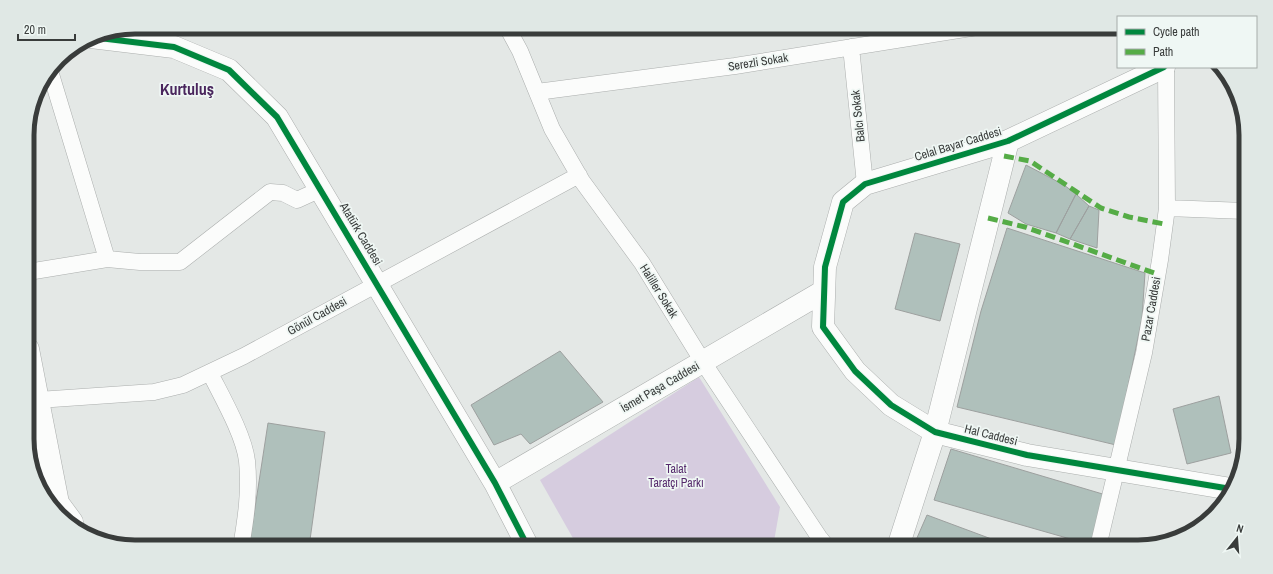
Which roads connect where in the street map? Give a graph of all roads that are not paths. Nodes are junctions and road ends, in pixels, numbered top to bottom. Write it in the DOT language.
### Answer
graph roads {
  1 [pos="511,34"];
  2 [pos="933,34"];
  3 [pos="105,39"];
  4 [pos="851,47"];
  5 [pos="1163,68"];
  6 [pos="1165,68"];
  7 [pos="52,78"];
  8 [pos="537,92"];
  9 [pos="1008,141"];
  10 [pos="579,175"];
  11 [pos="865,184"];
  12 [pos="321,189"];
  13 [pos="1167,208"];
  14 [pos="1239,211"];
  15 [pos="106,259"];
  16 [pos="34,271"];
  17 [pos="377,283"];
  18 [pos="824,291"];
  19 [pos="703,362"];
  20 [pos="210,372"];
  21 [pos="34,380"];
  22 [pos="38,400"];
  23 [pos="935,432"];
  24 [pos="1115,470"];
  25 [pos="495,483"];
  26 [pos="1225,488"];
  27 [pos="52,495"];
  28 [pos="242,540"];
  29 [pos="524,540"];
  30 [pos="821,540"];
  31 [pos="900,540"];
  32 [pos="1100,540"];
  1 -- 8 [label="street, Haliller Sokak"];
  2 -- 4 [label="street, Serezli Sokak"];
  3 -- 12 [label="street, Atatürk Caddesi"];
  4 -- 8 [label="street, Serezli Sokak"];
  4 -- 11 [label="street, Balcı Sokak"];
  5 -- 9 [label="street, Celal Bayar Caddesi"];
  6 -- 13 [label="street, Pazar Caddesi"];
  7 -- 15 [label="street"];
  8 -- 10 [label="street, Haliller Sokak"];
  9 -- 11 [label="street, Celal Bayar Caddesi"];
  9 -- 23 [label="street"];
  10 -- 17 [label="street, Gönül Caddesi"];
  10 -- 19 [label="street, Haliller Sokak"];
  11 -- 18 [label="street, Celal Bayar Caddesi"];
  12 -- 15 [label="street"];
  12 -- 17 [label="street, Atatürk Caddesi"];
  13 -- 14 [label="street"];
  13 -- 24 [label="street, Pazar Caddesi"];
  15 -- 16 [label="street"];
  17 -- 20 [label="street, Gönül Caddesi"];
  17 -- 25 [label="street, Atatürk Caddesi"];
  18 -- 19 [label="street, İsmet Paşa Caddesi"];
  18 -- 23 [label="street, Hal Caddesi"];
  19 -- 25 [label="street, İsmet Paşa Caddesi"];
  19 -- 30 [label="street, Haliller Sokak"];
  20 -- 22 [label="street, Gönül Caddesi"];
  20 -- 28 [label="street"];
  21 -- 22 [label="street"];
  22 -- 27 [label="street"];
  23 -- 24 [label="street, Hal Caddesi"];
  23 -- 31 [label="street"];
  24 -- 26 [label="street, Hal Caddesi"];
  24 -- 32 [label="street, Pazar Caddesi"];
  25 -- 29 [label="street, Atatürk Caddesi"];
}
